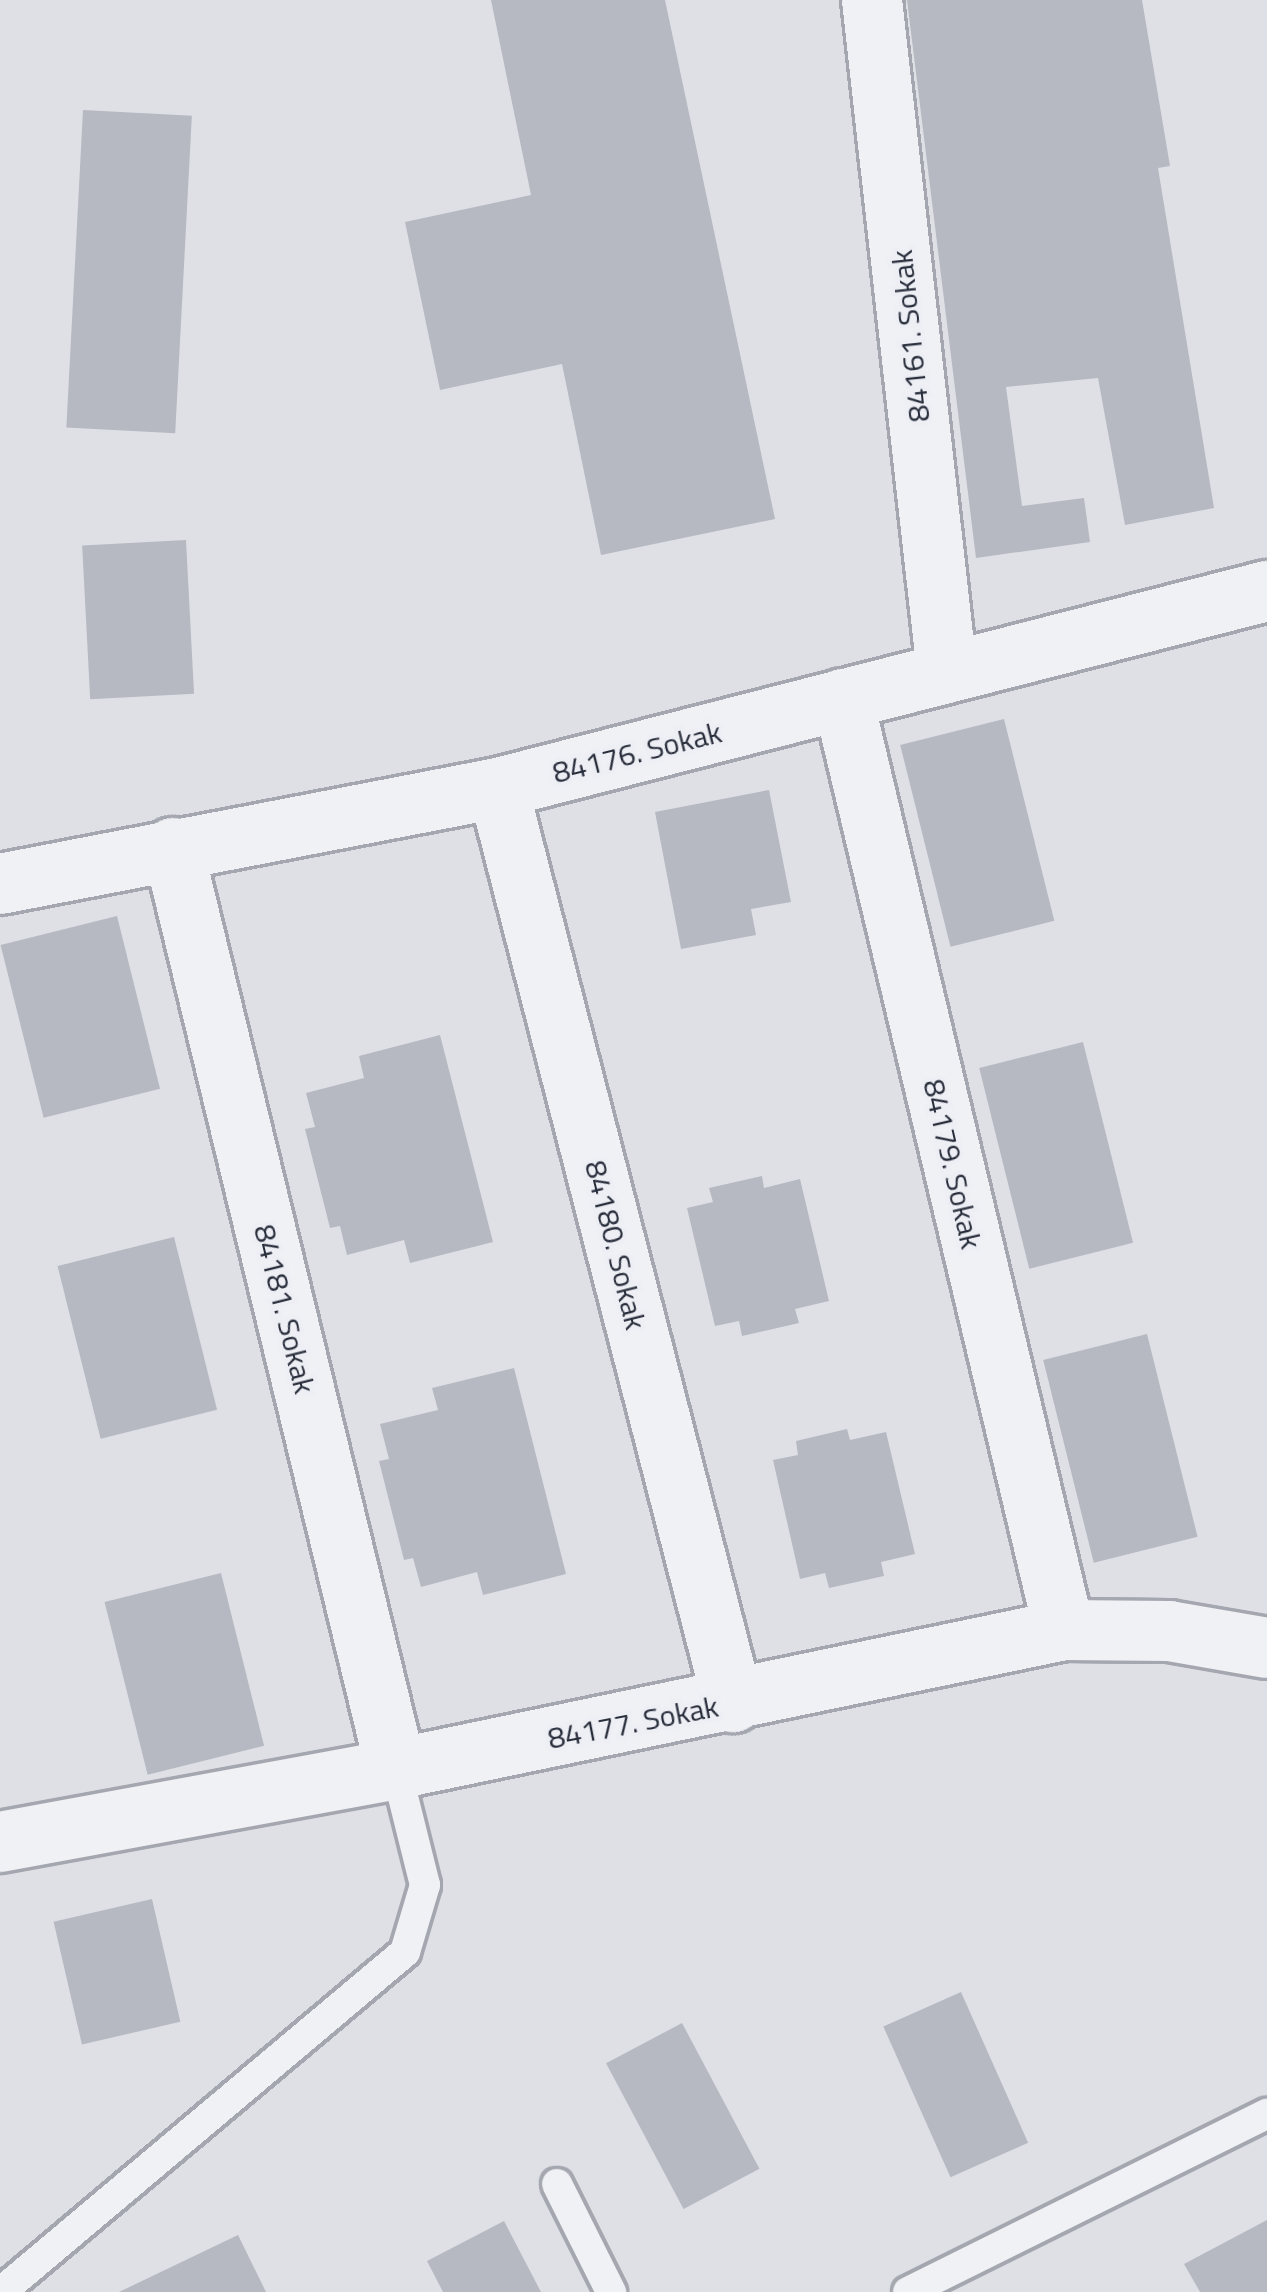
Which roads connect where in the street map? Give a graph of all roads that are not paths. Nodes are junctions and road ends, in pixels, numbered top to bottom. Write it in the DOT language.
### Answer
graph roads {
  1 [pos="872,0"];
  2 [pos="1267,591"];
  3 [pos="947,672"];
  4 [pos="843,699"];
  5 [pos="498,788"];
  6 [pos="173,848"];
  7 [pos="0,884"];
  8 [pos="1064,1630"];
  9 [pos="1267,1648"];
  10 [pos="734,1702"];
  11 [pos="396,1769"];
  12 [pos="0,1842"];
  13 [pos="1267,2114"];
  14 [pos="557,2184"];
  15 [pos="1,2292"];
  16 [pos="611,2292"];
  17 [pos="908,2292"];
  1 -- 3 [label="street, 84161. Sokak"];
  2 -- 3 [label="street, 84176. Sokak"];
  3 -- 4 [label="street, 84176. Sokak"];
  4 -- 5 [label="street, 84176. Sokak"];
  4 -- 8 [label="street, 84179. Sokak"];
  5 -- 6 [label="street, 84176. Sokak"];
  5 -- 10 [label="street, 84180. Sokak"];
  6 -- 7 [label="street, 84176. Sokak"];
  6 -- 11 [label="street, 84181. Sokak"];
  8 -- 9 [label="street, 84177. Sokak"];
  8 -- 10 [label="street, 84177. Sokak"];
  10 -- 11 [label="street, 84177. Sokak"];
  11 -- 12 [label="street, 84177. Sokak"];
  11 -- 15 [label="lane"];
  13 -- 17 [label="lane"];
  14 -- 16 [label="lane"];
}
